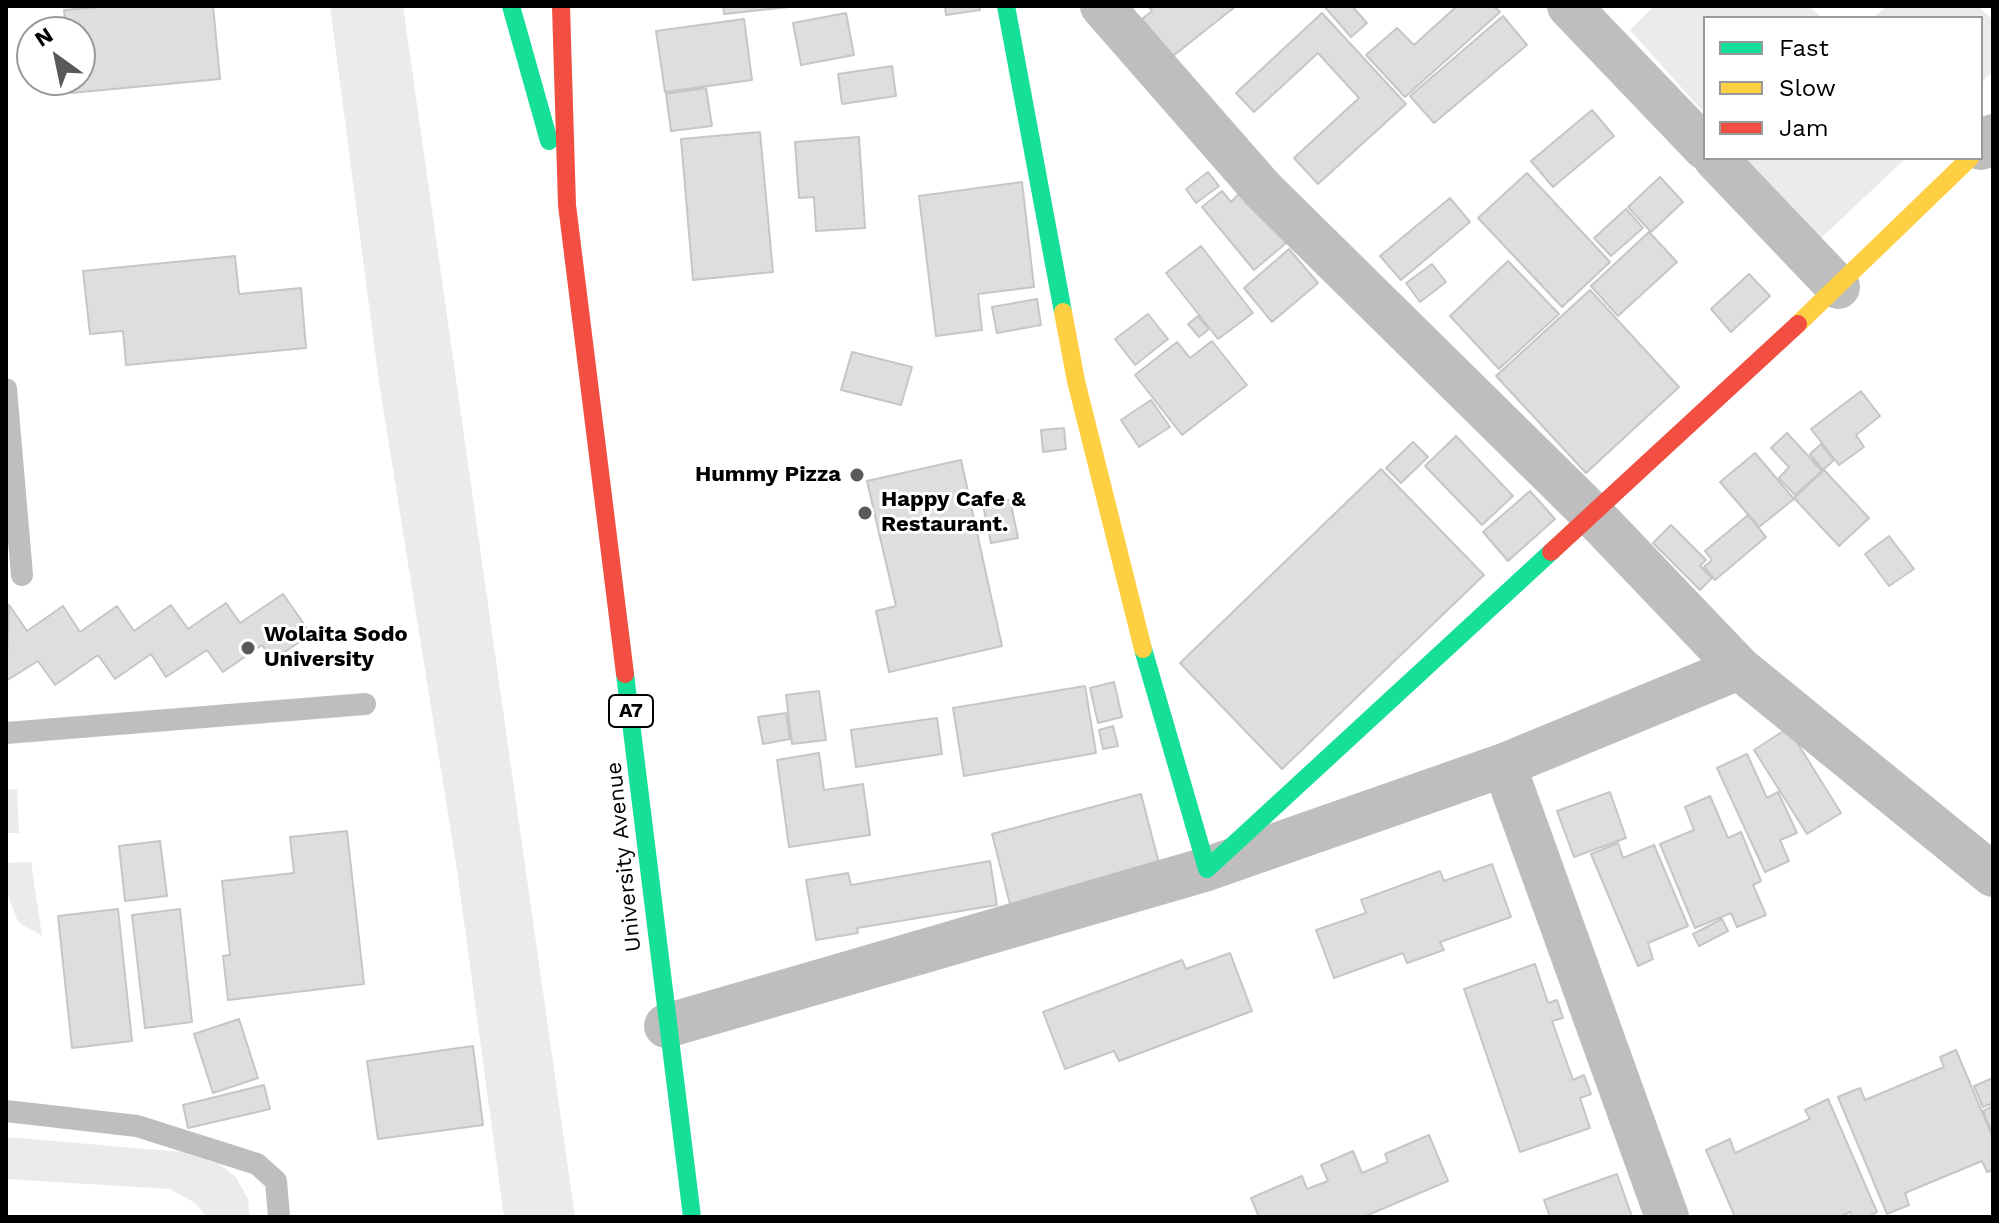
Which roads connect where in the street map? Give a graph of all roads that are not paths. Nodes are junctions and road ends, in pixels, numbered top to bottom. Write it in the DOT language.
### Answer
graph roads {
  1 [pos="511,6"];
  2 [pos="561,6"];
  3 [pos="1006,6"];
  4 [pos="1102,6"];
  5 [pos="1593,14"];
  6 [pos="1703,146"];
  7 [pos="1717,160"];
  8 [pos="1968,160"];
  9 [pos="567,205"];
  10 [pos="1838,287"];
  11 [pos="6,389"];
  12 [pos="1592,514"];
  13 [pos="22,575"];
  14 [pos="1739,668"];
  15 [pos="365,704"];
  16 [pos="6,733"];
  17 [pos="1504,765"];
  18 [pos="1207,869"];
  19 [pos="1993,875"];
  20 [pos="666,1026"];
  21 [pos="6,1111"];
  22 [pos="279,1217"];
  23 [pos="692,1217"];
  24 [pos="1667,1217"];
  1 -- 9 [label="main road, University Avenue / A7"];
  2 -- 9 [label="main road, University Avenue / A7"];
  3 -- 18 [label="main road"];
  4 -- 12 [label="street"];
  5 -- 6 [label="street"];
  7 -- 10 [label="street"];
  8 -- 10 [label="main road"];
  9 -- 20 [label="main road, University Avenue / A7"];
  10 -- 12 [label="main road"];
  11 -- 13 [label="lane"];
  12 -- 14 [label="street"];
  12 -- 18 [label="main road"];
  14 -- 17 [label="street"];
  14 -- 19 [label="street"];
  15 -- 16 [label="lane"];
  17 -- 18 [label="street"];
  17 -- 24 [label="street"];
  18 -- 20 [label="street"];
  20 -- 23 [label="main road, University Avenue / A7"];
  21 -- 22 [label="lane"];
}
